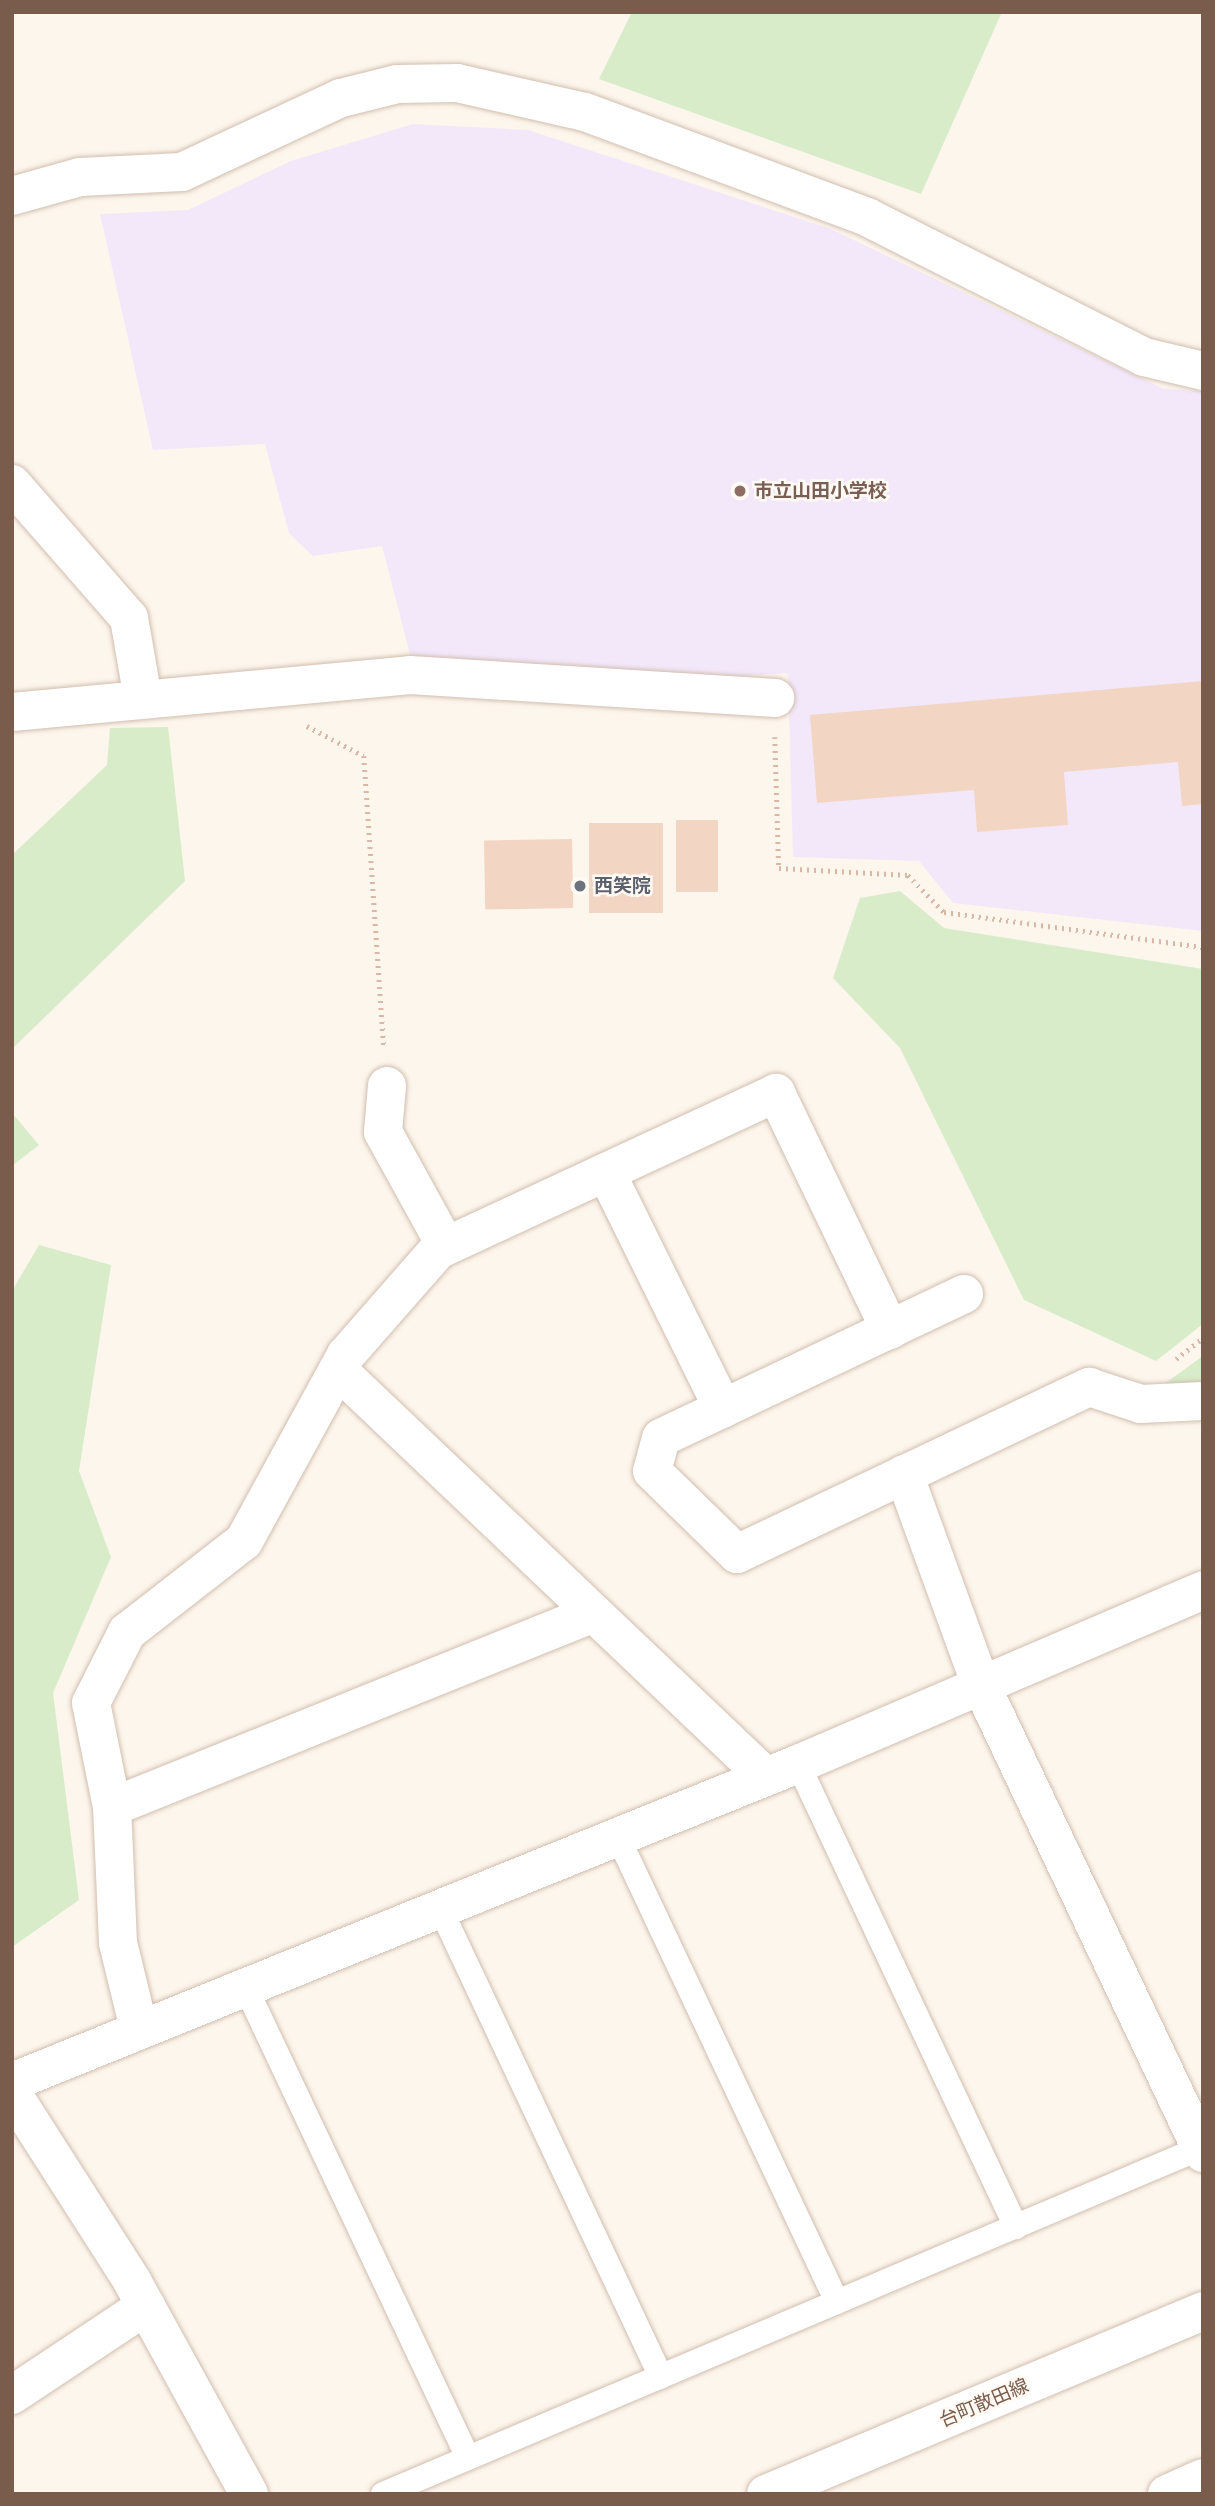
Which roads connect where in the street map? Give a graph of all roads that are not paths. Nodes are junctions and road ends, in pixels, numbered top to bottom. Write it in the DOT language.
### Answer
graph roads {
  1 [pos="12,196"];
  2 [pos="1203,371"];
  3 [pos="12,484"];
  4 [pos="28,524"];
  5 [pos="774,698"];
  6 [pos="143,699"];
  7 [pos="12,712"];
  8 [pos="387,1086"];
  9 [pos="606,1172"];
  10 [pos="446,1245"];
  11 [pos="964,1294"];
  12 [pos="890,1329"];
  13 [pos="338,1370"];
  14 [pos="1203,1401"];
  15 [pos="723,1409"];
  16 [pos="904,1474"];
  17 [pos="1199,1600"];
  18 [pos="589,1615"];
  19 [pos="981,1685"];
  20 [pos="781,1770"];
  21 [pos="112,1807"];
  22 [pos="618,1837"];
  23 [pos="440,1908"];
  24 [pos="244,1986"];
  25 [pos="139,2029"];
  26 [pos="12,2082"];
  27 [pos="12,2093"];
  28 [pos="1202,2149"];
  29 [pos="1016,2227"];
  30 [pos="837,2302"];
  31 [pos="146,2306"];
  32 [pos="1203,2311"];
  33 [pos="661,2377"];
  34 [pos="12,2395"];
  35 [pos="468,2458"];
  36 [pos="1203,2478"];
  37 [pos="249,2494"];
  38 [pos="383,2494"];
  39 [pos="766,2494"];
  40 [pos="1167,2494"];
  1 -- 2 [label="street"];
  3 -- 4 [label="street"];
  4 -- 6 [label="street"];
  5 -- 6 [label="street"];
  6 -- 7 [label="street"];
  8 -- 10 [label="street"];
  9 -- 10 [label="street"];
  9 -- 12 [label="street"];
  9 -- 15 [label="street"];
  10 -- 13 [label="street"];
  11 -- 12 [label="street"];
  12 -- 15 [label="street"];
  13 -- 18 [label="street"];
  13 -- 21 [label="street"];
  14 -- 16 [label="street"];
  15 -- 16 [label="street"];
  16 -- 19 [label="street"];
  17 -- 19 [label="street"];
  18 -- 20 [label="street"];
  18 -- 21 [label="street"];
  19 -- 20 [label="street"];
  19 -- 28 [label="street"];
  20 -- 22 [label="street"];
  20 -- 29 [label="lane"];
  21 -- 25 [label="street"];
  22 -- 23 [label="street"];
  22 -- 30 [label="lane"];
  23 -- 24 [label="street"];
  23 -- 33 [label="lane"];
  24 -- 25 [label="street"];
  24 -- 35 [label="lane"];
  25 -- 26 [label="street"];
  27 -- 31 [label="street"];
  28 -- 29 [label="lane"];
  29 -- 30 [label="lane"];
  30 -- 33 [label="lane"];
  31 -- 34 [label="street"];
  31 -- 37 [label="street"];
  32 -- 39 [label="street, 台町散田線"];
  33 -- 35 [label="lane"];
  35 -- 38 [label="lane"];
  36 -- 40 [label="street"];
}
